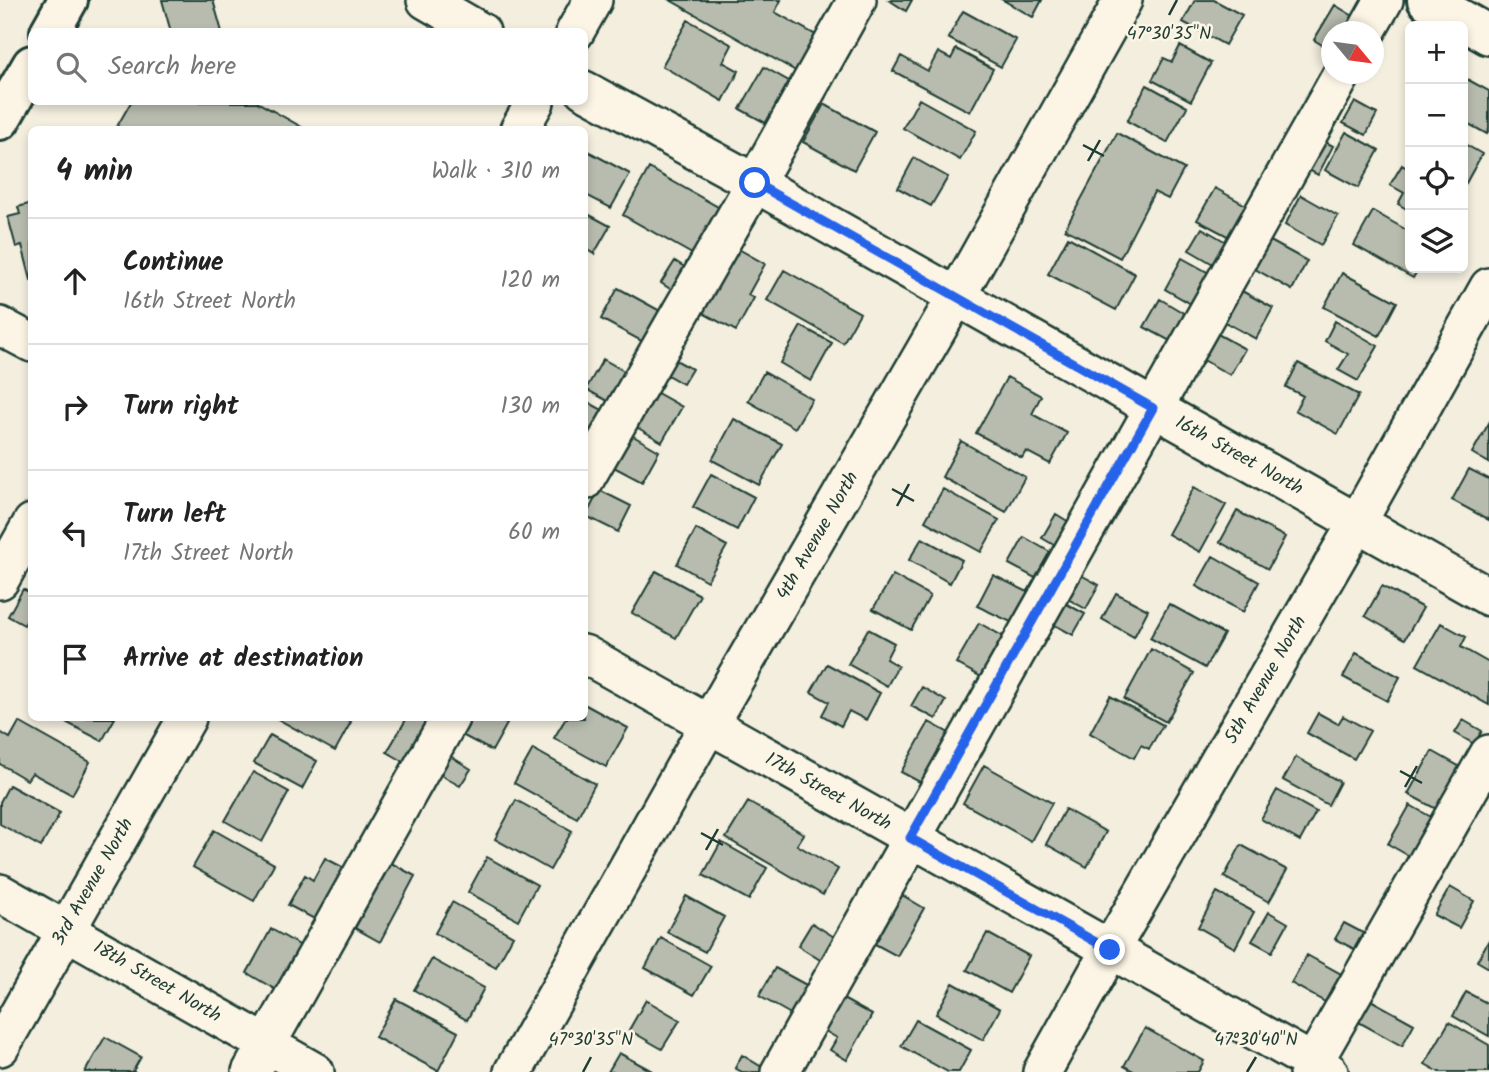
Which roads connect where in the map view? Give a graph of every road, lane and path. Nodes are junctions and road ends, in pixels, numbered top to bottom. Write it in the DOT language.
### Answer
graph roads {
  1 [pos="68,0"];
  2 [pos="426,0"];
  3 [pos="593,0"];
  4 [pos="857,0"];
  5 [pos="1123,0"];
  6 [pos="1384,0"];
  7 [pos="1427,0"];
  8 [pos="1372,21"];
  9 [pos="52,28"];
  10 [pos="474,28"];
  11 [pos="577,28"];
  12 [pos="1489,35"];
  13 [pos="28,72"];
  14 [pos="1336,84"];
  15 [pos="588,92"];
  16 [pos="533,105"];
  17 [pos="0,120"];
  18 [pos="521,126"];
  19 [pos="755,183"];
  20 [pos="1489,287"];
  21 [pos="956,296"];
  22 [pos="0,326"];
  23 [pos="28,341"];
  24 [pos="1153,408"];
  25 [pos="588,474"];
  26 [pos="1357,523"];
  27 [pos="28,530"];
  28 [pos="0,580"];
  29 [pos="1489,597"];
  30 [pos="588,656"];
  31 [pos="185,721"];
  32 [pos="448,721"];
  33 [pos="709,724"];
  34 [pos="1489,754"];
  35 [pos="910,838"];
  36 [pos="0,893"];
  37 [pos="66,930"];
  38 [pos="1110,950"];
  39 [pos="0,1047"];
  40 [pos="259,1058"];
  41 [pos="1316,1069"];
  42 [pos="315,1072"];
  43 [pos="513,1072"];
  44 [pos="780,1072"];
  45 [pos="1042,1072"];
  1 -- 9 [label="main road"];
  2 -- 10 [label="street"];
  3 -- 11 [label="street"];
  4 -- 19 [label="street"];
  5 -- 21 [label="street, 4th Avenue North"];
  6 -- 8 [label="street"];
  7 -- 12 [label="main road"];
  13 -- 17 [label="main road"];
  14 -- 24 [label="street"];
  15 -- 19 [label="street, 16th Street North"];
  16 -- 18 [label="street"];
  19 -- 21 [label="street, 16th Street North"];
  19 -- 25 [label="street"];
  20 -- 26 [label="street, 5th Avenue North"];
  21 -- 24 [label="street, 16th Street North"];
  21 -- 33 [label="street, 4th Avenue North"];
  22 -- 23 [label="street"];
  24 -- 26 [label="street, 16th Street North"];
  24 -- 35 [label="street"];
  26 -- 29 [label="street, 16th Street North"];
  26 -- 38 [label="street, 5th Avenue North"];
  27 -- 28 [label="street"];
  30 -- 33 [label="street, 17th Street North"];
  31 -- 37 [label="street, 3rd Avenue North"];
  32 -- 40 [label="street"];
  33 -- 35 [label="street, 17th Street North"];
  33 -- 43 [label="street, 4th Avenue North"];
  34 -- 41 [label="street"];
  35 -- 38 [label="street, 17th Street North"];
  35 -- 44 [label="street"];
  36 -- 37 [label="street, 18th Street North"];
  37 -- 39 [label="street, 3rd Avenue North"];
  37 -- 40 [label="street, 18th Street North"];
  38 -- 41 [label="street, 17th Street North"];
  38 -- 45 [label="street, 5th Avenue North"];
  40 -- 42 [label="street, 18th Street North"];
}
